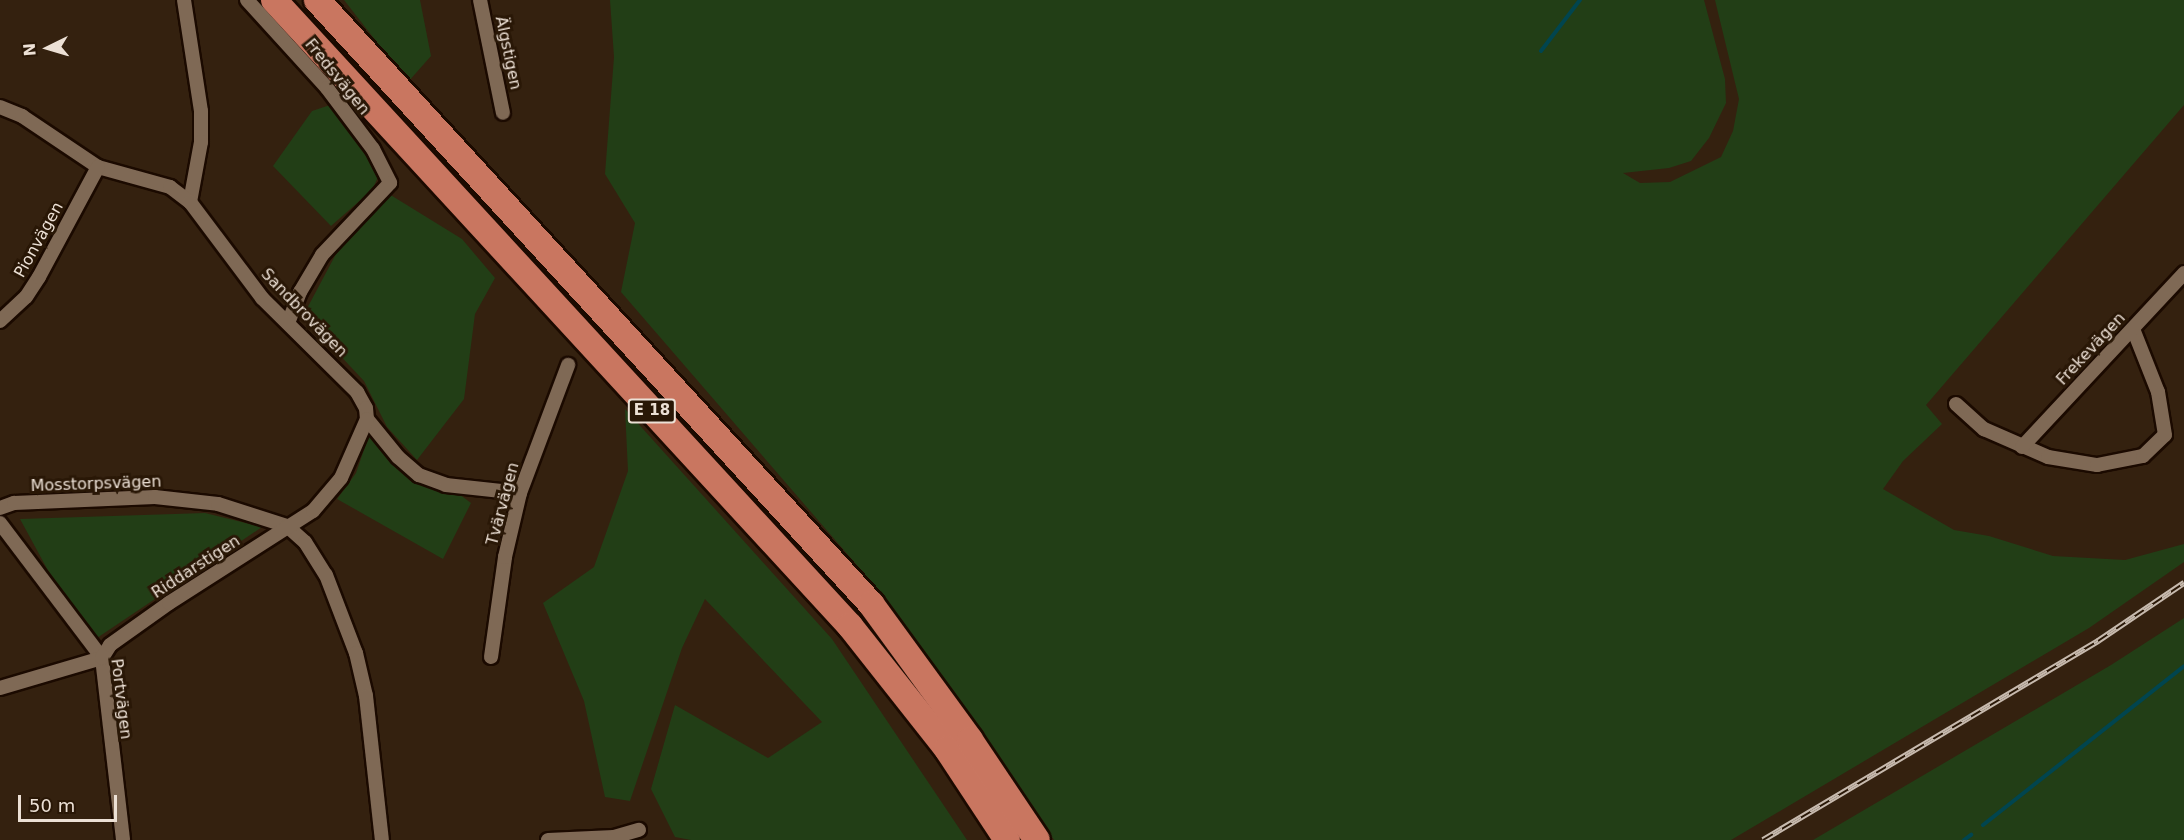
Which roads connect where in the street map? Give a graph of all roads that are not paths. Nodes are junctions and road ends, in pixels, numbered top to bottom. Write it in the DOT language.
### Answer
graph roads {
  1 [pos="184,0"];
  2 [pos="247,0"];
  3 [pos="274,0"];
  4 [pos="316,0"];
  5 [pos="480,0"];
  6 [pos="0,107"];
  7 [pos="503,113"];
  8 [pos="98,167"];
  9 [pos="190,202"];
  10 [pos="2184,273"];
  11 [pos="0,321"];
  12 [pos="288,323"];
  13 [pos="2133,329"];
  14 [pos="568,365"];
  15 [pos="1956,404"];
  16 [pos="367,419"];
  17 [pos="2022,447"];
  18 [pos="520,493"];
  19 [pos="0,508"];
  20 [pos="0,524"];
  21 [pos="287,526"];
  22 [pos="491,657"];
  23 [pos="102,658"];
  24 [pos="0,688"];
  25 [pos="639,830"];
  26 [pos="123,840"];
  27 [pos="382,840"];
  28 [pos="548,840"];
  29 [pos="1008,840"];
  30 [pos="1037,840"];
  1 -- 9 [label="street"];
  2 -- 12 [label="street, Fredsvägen"];
  3 -- 29 [label="highway, E 18"];
  4 -- 30 [label="highway, E 18"];
  5 -- 7 [label="street, Älgstigen"];
  6 -- 8 [label="street, Sandbrovägen"];
  8 -- 9 [label="street, Sandbrovägen"];
  8 -- 11 [label="street, Pionvägen"];
  9 -- 12 [label="street, Sandbrovägen"];
  10 -- 13 [label="street, Frekevägen"];
  12 -- 16 [label="street, Sandbrovägen"];
  13 -- 17 [label="street, Frekevägen"];
  13 -- 17 [label="street"];
  14 -- 18 [label="street, Tvärvägen"];
  15 -- 17 [label="street"];
  16 -- 18 [label="street, Sandbrovägen"];
  16 -- 21 [label="street, Riddarstigen"];
  18 -- 22 [label="street, Tvärvägen"];
  19 -- 21 [label="street, Mosstorpsvägen"];
  20 -- 23 [label="street, Portvägen"];
  21 -- 23 [label="street, Riddarstigen"];
  21 -- 27 [label="street, Mosstorpsvägen"];
  23 -- 24 [label="street"];
  23 -- 26 [label="street, Portvägen"];
  25 -- 28 [label="street"];
}
